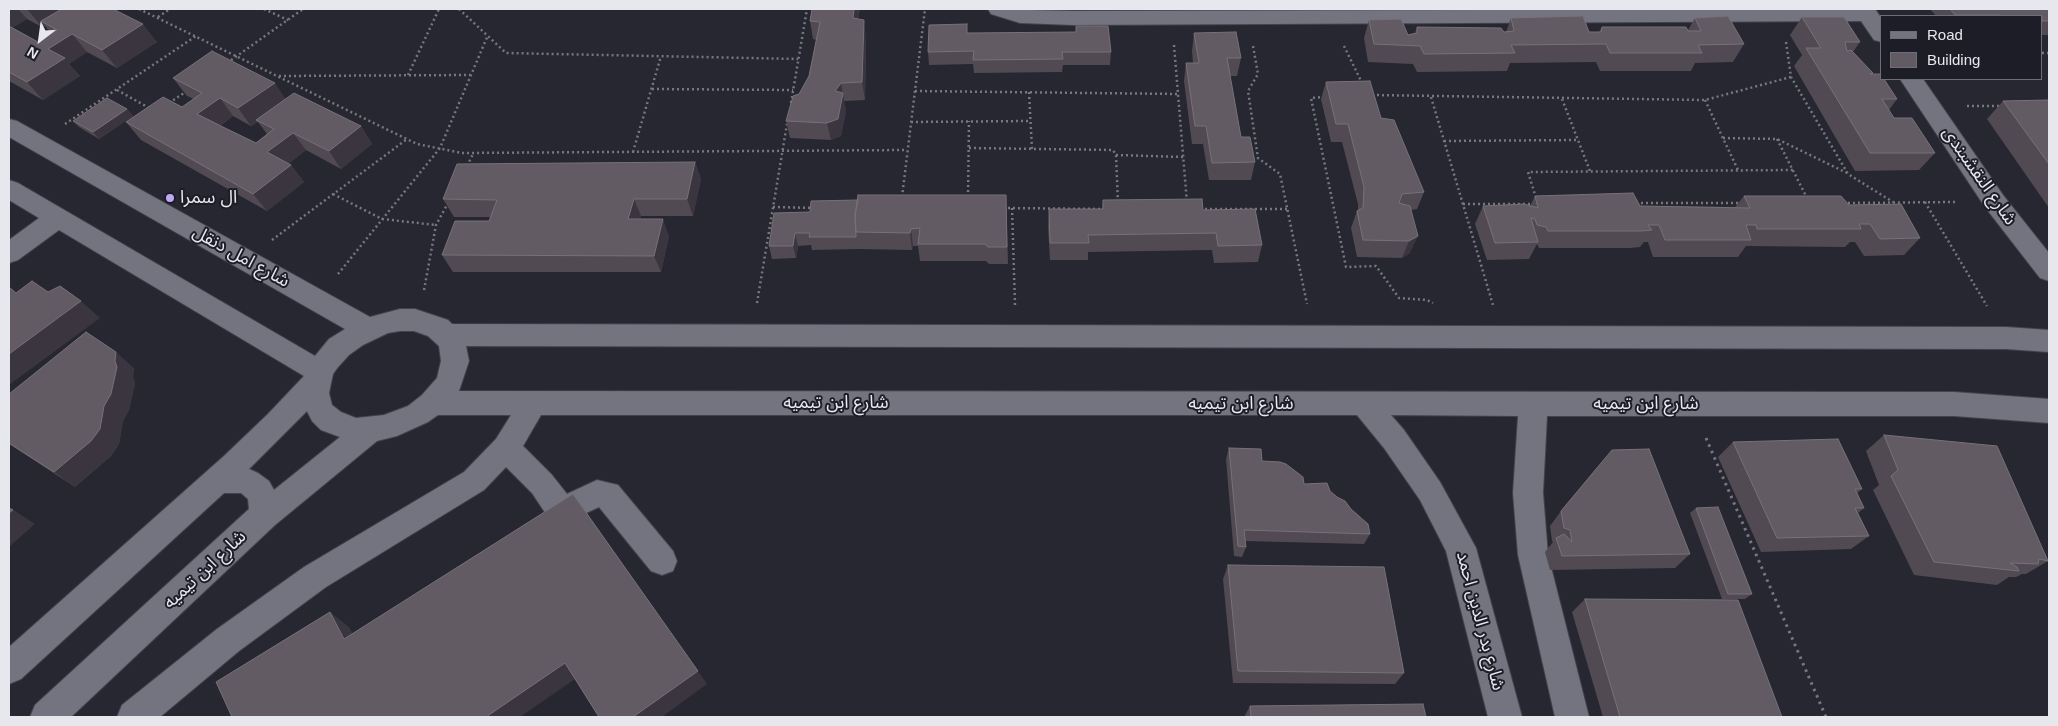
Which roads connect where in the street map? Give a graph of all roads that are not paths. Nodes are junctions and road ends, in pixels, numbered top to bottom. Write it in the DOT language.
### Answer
graph roads {
  1 [pos="999,9"];
  2 [pos="1866,12"];
  3 [pos="1353,13"];
  4 [pos="1880,32"];
  5 [pos="1912,80"];
  6 [pos="9,127"];
  7 [pos="10,191"];
  8 [pos="58,218"];
  9 [pos="9,253"];
  10 [pos="2049,271"];
  11 [pos="368,329"];
  12 [pos="446,335"];
  13 [pos="2049,341"];
  14 [pos="318,377"];
  15 [pos="432,403"];
  16 [pos="531,403"];
  17 [pos="1364,404"];
  18 [pos="1534,404"];
  19 [pos="2049,410"];
  20 [pos="370,430"];
  21 [pos="506,448"];
  22 [pos="218,480"];
  23 [pos="264,515"];
  24 [pos="662,561"];
  25 [pos="9,668"];
  26 [pos="47,717"];
  27 [pos="134,717"];
  28 [pos="1505,717"];
  29 [pos="1572,717"];
  1 -- 3 [label="street"];
  2 -- 3 [label="street"];
  2 -- 4 [label="street"];
  5 -- 10 [label="street, شارع النقشبندى"];
  6 -- 11 [label="street, شارع امل دنقل"];
  7 -- 8 [label="street"];
  8 -- 9 [label="street"];
  8 -- 14 [label="street"];
  11 -- 12 [label="street"];
  11 -- 14 [label="street"];
  12 -- 13 [label="street"];
  12 -- 15 [label="street"];
  14 -- 20 [label="street"];
  14 -- 22 [label="street"];
  15 -- 16 [label="street, شارع ابن تيميه"];
  15 -- 20 [label="street"];
  16 -- 17 [label="street, شارع ابن تيميه"];
  16 -- 21 [label="street"];
  17 -- 18 [label="street, شارع ابن تيميه"];
  17 -- 28 [label="street, شارع بدر الدين احمد"];
  18 -- 19 [label="street, شارع ابن تيميه"];
  18 -- 29 [label="street"];
  20 -- 23 [label="street, شارع ابن تيميه"];
  21 -- 24 [label="street"];
  21 -- 27 [label="street"];
  22 -- 23 [label="street"];
  22 -- 25 [label="street"];
  23 -- 26 [label="street, شارع ابن تيميه"];
}
